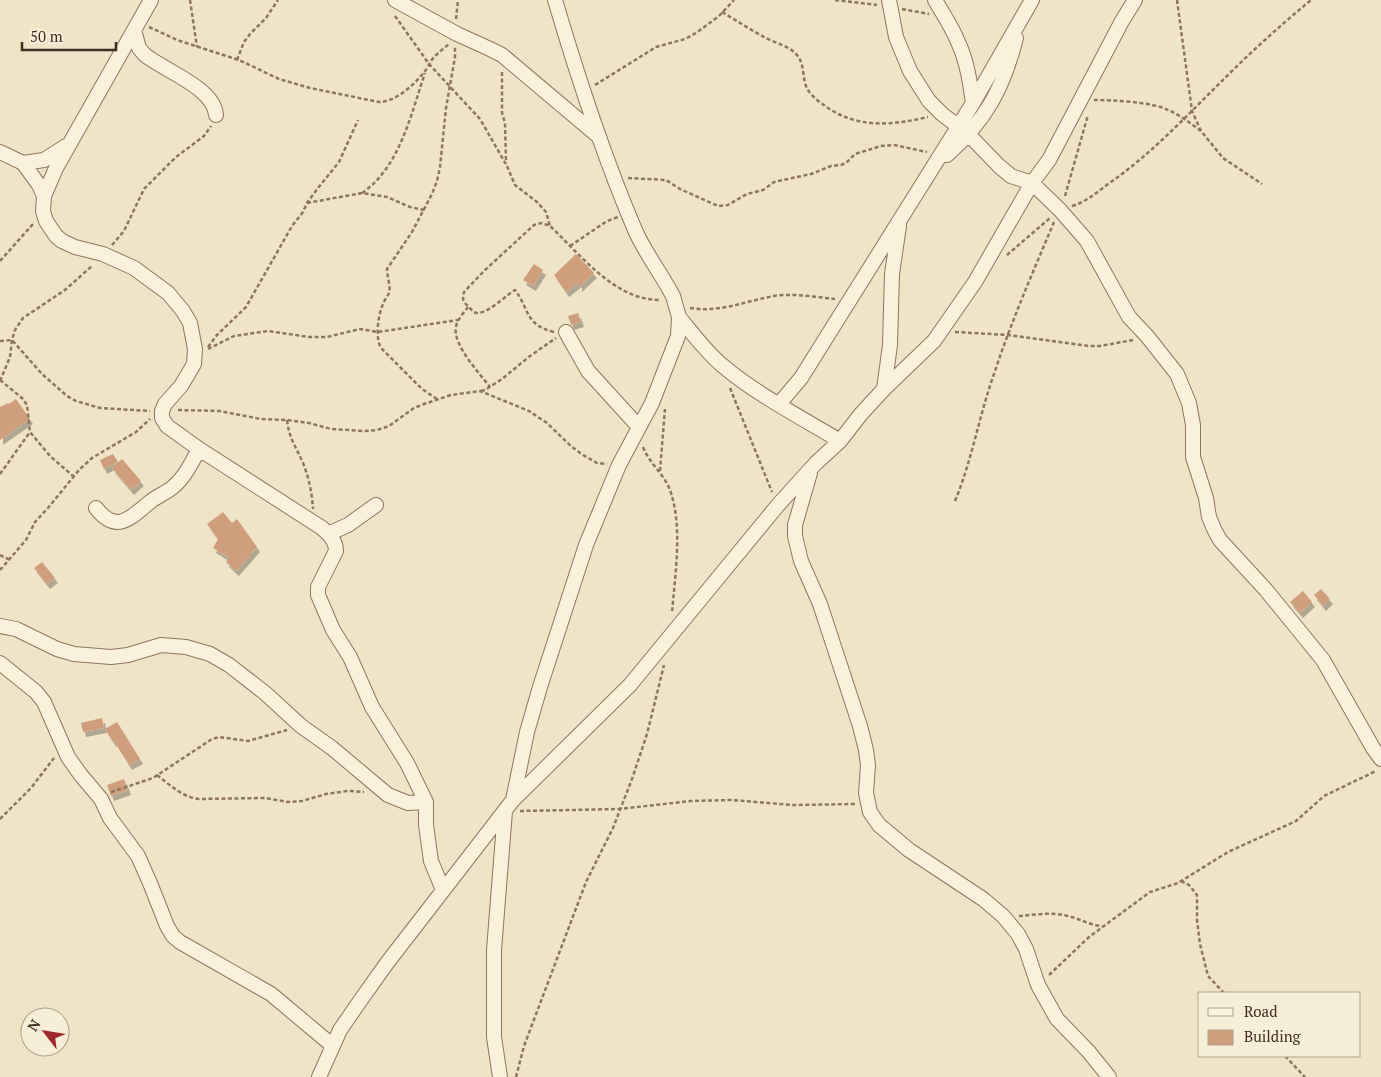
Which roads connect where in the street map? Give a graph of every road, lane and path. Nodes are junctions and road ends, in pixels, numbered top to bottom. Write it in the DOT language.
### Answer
graph roads {
  1 [pos="151,0"];
  2 [pos="190,0"];
  3 [pos="278,0"];
  4 [pos="395,0"];
  5 [pos="458,0"];
  6 [pos="555,0"];
  7 [pos="734,0"];
  8 [pos="835,0"];
  9 [pos="935,0"];
  10 [pos="1032,0"];
  11 [pos="1135,0"];
  12 [pos="1177,0"];
  13 [pos="1311,0"];
  14 [pos="890,3"];
  15 [pos="722,12"];
  16 [pos="396,16"];
  17 [pos="945,18"];
  18 [pos="1021,21"];
  19 [pos="136,26"];
  20 [pos="456,35"];
  21 [pos="197,47"];
  22 [pos="502,56"];
  23 [pos="237,60"];
  24 [pos="429,64"];
  25 [pos="425,71"];
  26 [pos="450,87"];
  27 [pos="583,92"];
  28 [pos="1094,92"];
  29 [pos="971,106"];
  30 [pos="1090,108"];
  31 [pos="1192,111"];
  32 [pos="941,113"];
  33 [pos="216,115"];
  34 [pos="1184,119"];
  35 [pos="358,120"];
  36 [pos="964,130"];
  37 [pos="1201,131"];
  38 [pos="598,136"];
  39 [pos="71,142"];
  40 [pos="0,152"];
  41 [pos="941,155"];
  42 [pos="23,163"];
  43 [pos="508,166"];
  44 [pos="932,169"];
  45 [pos="614,177"];
  46 [pos="1032,184"];
  47 [pos="1262,184"];
  48 [pos="362,193"];
  49 [pos="44,196"];
  50 [pos="307,202"];
  51 [pos="424,210"];
  52 [pos="1060,210"];
  53 [pos="43,211"];
  54 [pos="629,214"];
  55 [pos="900,220"];
  56 [pos="550,226"];
  57 [pos="570,246"];
  58 [pos="103,254"];
  59 [pos="1003,258"];
  60 [pos="0,261"];
  61 [pos="849,301"];
  62 [pos="468,306"];
  63 [pos="677,308"];
  64 [pos="458,320"];
  65 [pos="378,332"];
  66 [pos="566,332"];
  67 [pos="941,332"];
  68 [pos="1008,335"];
  69 [pos="1147,336"];
  70 [pos="12,340"];
  71 [pos="0,341"];
  72 [pos="722,365"];
  73 [pos="0,381"];
  74 [pos="490,387"];
  75 [pos="884,389"];
  76 [pos="477,391"];
  77 [pos="438,400"];
  78 [pos="664,401"];
  79 [pos="780,404"];
  80 [pos="159,411"];
  81 [pos="287,420"];
  82 [pos="638,428"];
  83 [pos="30,432"];
  84 [pos="840,441"];
  85 [pos="199,449"];
  86 [pos="619,465"];
  87 [pos="811,469"];
  88 [pos="660,471"];
  89 [pos="0,474"];
  90 [pos="73,476"];
  91 [pos="955,501"];
  92 [pos="376,505"];
  93 [pos="778,505"];
  94 [pos="96,508"];
  95 [pos="325,531"];
  96 [pos="0,555"];
  97 [pos="10,560"];
  98 [pos="0,570"];
  99 [pos="0,626"];
  100 [pos="671,635"];
  101 [pos="0,662"];
  102 [pos="665,663"];
  103 [pos="303,727"];
  104 [pos="63,747"];
  105 [pos="1381,759"];
  106 [pos="1381,770"];
  107 [pos="157,775"];
  108 [pos="98,795"];
  109 [pos="388,795"];
  110 [pos="426,802"];
  111 [pos="868,804"];
  112 [pos="509,805"];
  113 [pos="620,809"];
  114 [pos="0,819"];
  115 [pos="1181,881"];
  116 [pos="443,890"];
  117 [pos="999,913"];
  118 [pos="1103,926"];
  119 [pos="1038,985"];
  120 [pos="1223,992"];
  121 [pos="332,1046"];
  122 [pos="1286,1057"];
  123 [pos="319,1077"];
  124 [pos="500,1077"];
  125 [pos="516,1077"];
  126 [pos="1109,1077"];
  127 [pos="1306,1077"];
  1 -- 19 [label="street"];
  2 -- 21 [label="path"];
  3 -- 23 [label="path"];
  4 -- 20 [label="street"];
  5 -- 20 [label="path"];
  6 -- 27 [label="street"];
  7 -- 15 [label="path"];
  8 -- 14 [label="path"];
  9 -- 17 [label="street"];
  10 -- 18 [label="street"];
  11 -- 46 [label="street"];
  12 -- 31 [label="path"];
  13 -- 31 [label="path"];
  14 -- 17 [label="path"];
  14 -- 32 [label="street"];
  15 -- 27 [label="path"];
  15 -- 32 [label="path"];
  16 -- 24 [label="path"];
  17 -- 29 [label="street"];
  18 -- 29 [label="street"];
  18 -- 36 [label="street"];
  19 -- 21 [label="path"];
  19 -- 33 [label="street"];
  19 -- 39 [label="street"];
  20 -- 22 [label="street"];
  20 -- 24 [label="path"];
  20 -- 26 [label="path"];
  21 -- 23 [label="path"];
  22 -- 38 [label="street"];
  22 -- 43 [label="path"];
  23 -- 25 [label="path"];
  24 -- 25 [label="path"];
  24 -- 26 [label="path"];
  25 -- 48 [label="path"];
  26 -- 43 [label="path"];
  26 -- 51 [label="path"];
  27 -- 38 [label="street"];
  28 -- 34 [label="path"];
  29 -- 32 [label="street"];
  29 -- 36 [label="street"];
  30 -- 52 [label="path"];
  31 -- 34 [label="path"];
  31 -- 37 [label="path"];
  32 -- 36 [label="street"];
  33 -- 58 [label="path"];
  34 -- 37 [label="path"];
  34 -- 52 [label="path"];
  35 -- 50 [label="path"];
  36 -- 41 [label="street"];
  36 -- 44 [label="street"];
  36 -- 46 [label="street"];
  37 -- 47 [label="path"];
  38 -- 45 [label="street"];
  39 -- 42 [label="street"];
  39 -- 49 [label="street"];
  40 -- 42 [label="street"];
  41 -- 44 [label="street"];
  41 -- 45 [label="path"];
  42 -- 49 [label="street"];
  43 -- 56 [label="path"];
  44 -- 55 [label="street"];
  45 -- 54 [label="street"];
  46 -- 52 [label="street"];
  46 -- 67 [label="street"];
  48 -- 50 [label="path"];
  48 -- 51 [label="path"];
  49 -- 53 [label="street"];
  50 -- 65 [label="path"];
  51 -- 65 [label="path"];
  52 -- 59 [label="path"];
  52 -- 68 [label="path"];
  52 -- 69 [label="street"];
  53 -- 58 [label="street"];
  53 -- 60 [label="path"];
  54 -- 57 [label="path"];
  54 -- 63 [label="street"];
  55 -- 61 [label="street"];
  55 -- 75 [label="street"];
  56 -- 57 [label="path"];
  56 -- 62 [label="path"];
  57 -- 63 [label="path"];
  58 -- 70 [label="path"];
  58 -- 80 [label="street"];
  61 -- 63 [label="path"];
  61 -- 79 [label="street"];
  62 -- 64 [label="path"];
  62 -- 74 [label="path"];
  63 -- 72 [label="street"];
  63 -- 82 [label="street"];
  64 -- 65 [label="path"];
  64 -- 74 [label="path"];
  65 -- 77 [label="path"];
  66 -- 82 [label="street"];
  67 -- 68 [label="path"];
  67 -- 75 [label="street"];
  68 -- 69 [label="path"];
  68 -- 91 [label="path"];
  69 -- 105 [label="street"];
  70 -- 71 [label="path"];
  70 -- 73 [label="path"];
  70 -- 80 [label="path"];
  72 -- 79 [label="street"];
  72 -- 93 [label="path"];
  73 -- 83 [label="path"];
  74 -- 76 [label="path"];
  75 -- 84 [label="street"];
  76 -- 77 [label="path"];
  76 -- 86 [label="path"];
  77 -- 81 [label="path"];
  78 -- 88 [label="path"];
  79 -- 84 [label="street"];
  80 -- 81 [label="path"];
  80 -- 85 [label="street"];
  80 -- 90 [label="path"];
  81 -- 95 [label="path"];
  82 -- 86 [label="street"];
  82 -- 88 [label="path"];
  83 -- 89 [label="path"];
  83 -- 90 [label="path"];
  84 -- 87 [label="street"];
  85 -- 94 [label="street"];
  85 -- 95 [label="street"];
  86 -- 112 [label="street"];
  87 -- 93 [label="street"];
  87 -- 111 [label="street"];
  88 -- 100 [label="path"];
  90 -- 97 [label="path"];
  92 -- 95 [label="street"];
  93 -- 100 [label="street"];
  95 -- 110 [label="street"];
  96 -- 97 [label="path"];
  97 -- 98 [label="path"];
  99 -- 103 [label="street"];
  100 -- 112 [label="street"];
  101 -- 104 [label="street"];
  102 -- 113 [label="path"];
  103 -- 107 [label="path"];
  103 -- 109 [label="street"];
  104 -- 108 [label="street"];
  104 -- 114 [label="path"];
  106 -- 115 [label="path"];
  107 -- 108 [label="path"];
  107 -- 109 [label="path"];
  108 -- 121 [label="street"];
  109 -- 110 [label="street"];
  110 -- 116 [label="street"];
  111 -- 113 [label="path"];
  111 -- 117 [label="street"];
  112 -- 113 [label="path"];
  112 -- 116 [label="street"];
  112 -- 124 [label="street"];
  113 -- 125 [label="path"];
  115 -- 118 [label="path"];
  115 -- 120 [label="path"];
  116 -- 121 [label="street"];
  117 -- 118 [label="path"];
  117 -- 119 [label="street"];
  118 -- 119 [label="path"];
  119 -- 126 [label="street"];
  121 -- 123 [label="street"];
  122 -- 127 [label="path"];
}
